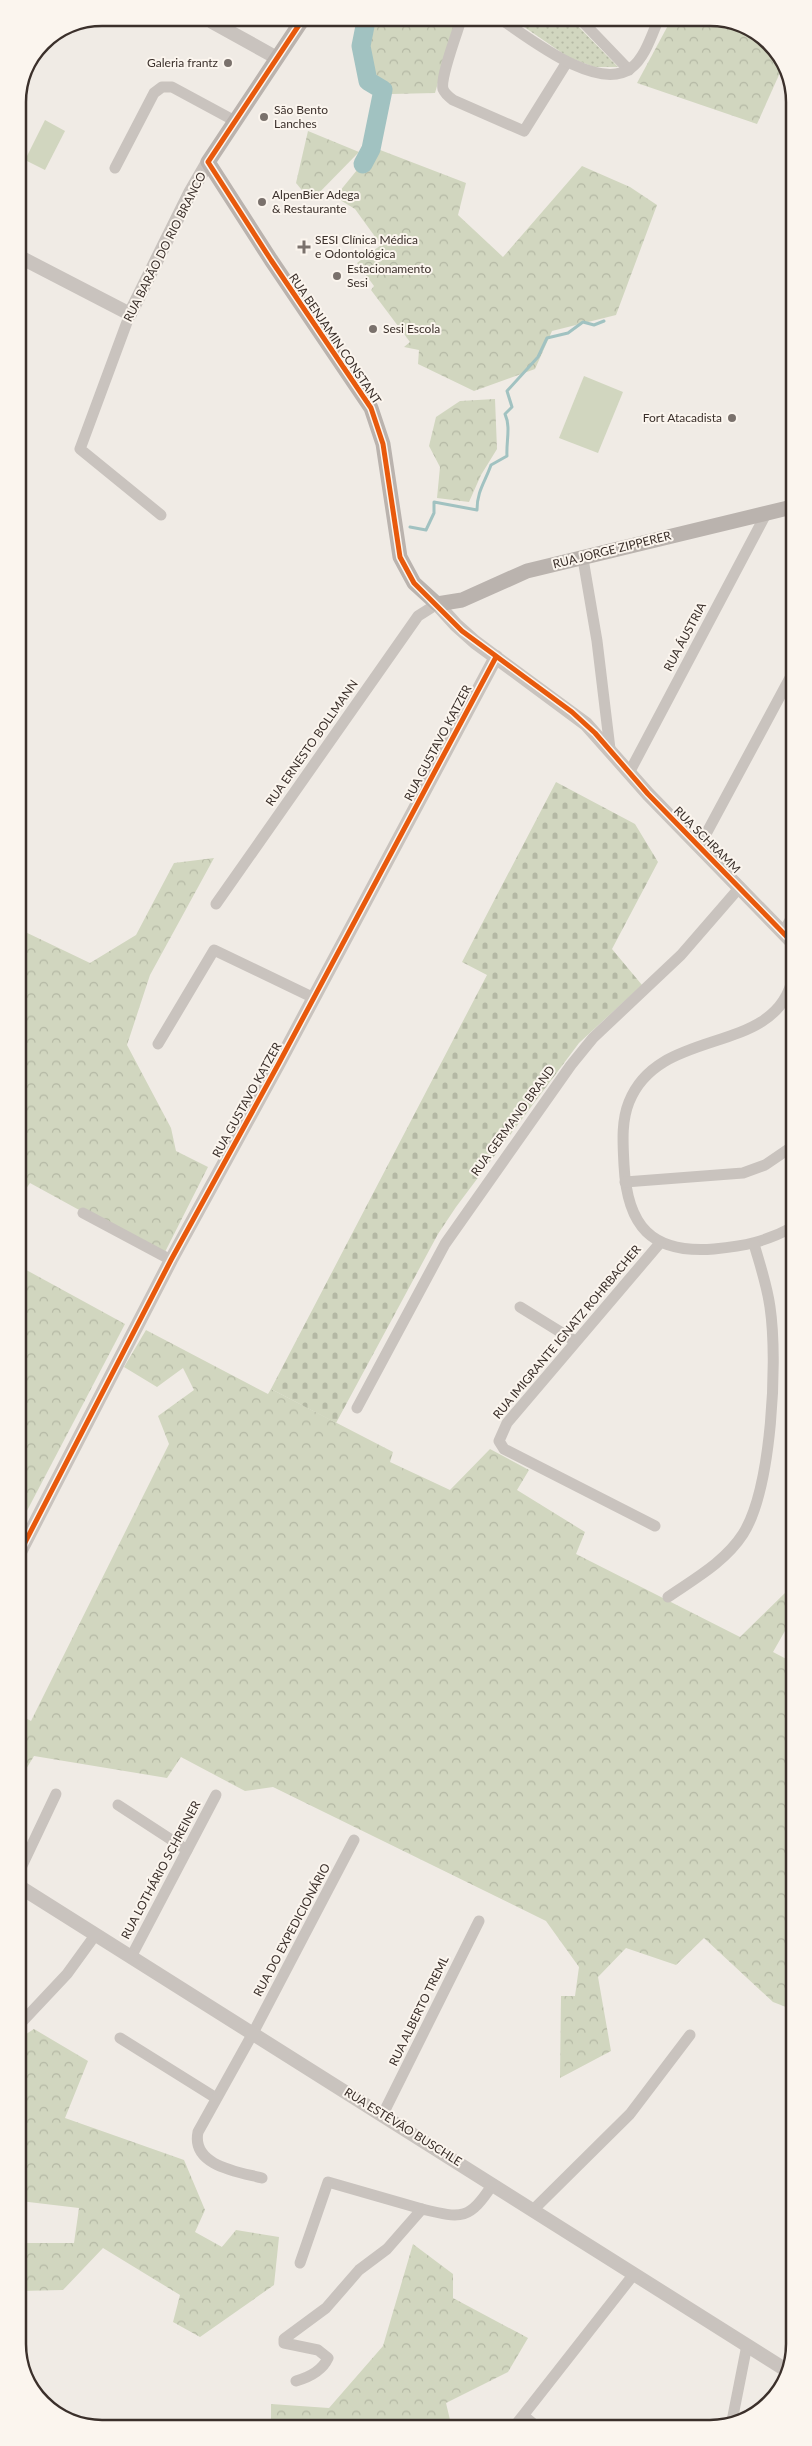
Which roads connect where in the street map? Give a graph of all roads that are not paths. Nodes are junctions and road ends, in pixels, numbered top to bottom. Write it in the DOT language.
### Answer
graph roads {
  1 [pos="219,26"];
  2 [pos="298,26"];
  3 [pos="459,26"];
  4 [pos="511,26"];
  5 [pos="587,26"];
  6 [pos="655,26"];
  7 [pos="278,58"];
  8 [pos="567,62"];
  9 [pos="629,70"];
  10 [pos="235,121"];
  11 [pos="208,162"];
  12 [pos="115,168"];
  13 [pos="26,260"];
  14 [pos="130,314"];
  15 [pos="786,509"];
  16 [pos="766,514"];
  17 [pos="161,515"];
  18 [pos="583,559"];
  19 [pos="437,604"];
  20 [pos="496,657"];
  21 [pos="786,685"];
  22 [pos="610,749"];
  23 [pos="629,773"];
  24 [pos="700,847"];
  25 [pos="740,887"];
  26 [pos="216,904"];
  27 [pos="786,927"];
  28 [pos="784,931"];
  29 [pos="786,934"];
  30 [pos="786,994"];
  31 [pos="314,998"];
  32 [pos="158,1044"];
  33 [pos="786,1151"];
  34 [pos="625,1182"];
  35 [pos="83,1213"];
  36 [pos="786,1231"];
  37 [pos="660,1243"];
  38 [pos="754,1244"];
  39 [pos="171,1260"];
  40 [pos="520,1307"];
  41 [pos="575,1341"];
  42 [pos="357,1408"];
  43 [pos="655,1526"];
  44 [pos="26,1540"];
  45 [pos="668,1597"];
  46 [pos="56,1794"];
  47 [pos="216,1795"];
  48 [pos="118,1806"];
  49 [pos="354,1840"];
  50 [pos="187,1850"];
  51 [pos="26,1857"];
  52 [pos="26,1891"];
  53 [pos="479,1921"];
  54 [pos="96,1934"];
  55 [pos="131,1957"];
  56 [pos="26,2018"];
  57 [pos="253,2033"];
  58 [pos="690,2034"];
  59 [pos="120,2038"];
  60 [pos="216,2098"];
  61 [pos="383,2114"];
  62 [pos="262,2178"];
  63 [pos="493,2184"];
  64 [pos="422,2209"];
  65 [pos="533,2210"];
  66 [pos="300,2263"];
  67 [pos="634,2274"];
  68 [pos="747,2346"];
  69 [pos="782,2368"];
  70 [pos="296,2381"];
  71 [pos="524,2416"];
  72 [pos="733,2416"];
  73 [pos="520,2420"];
  74 [pos="529,2420"];
  1 -- 7 [label="street"];
  2 -- 7 [label="main road, RUA BARÃO DO RIO BRANCO"];
  3 -- 8 [label="street"];
  4 -- 8 [label="street"];
  5 -- 9 [label="street"];
  6 -- 9 [label="street"];
  7 -- 10 [label="main road, RUA BARÃO DO RIO BRANCO"];
  8 -- 9 [label="street"];
  10 -- 11 [label="main road, RUA BARÃO DO RIO BRANCO"];
  10 -- 12 [label="street"];
  11 -- 14 [label="street, RUA BARÃO DO RIO BRANCO"];
  11 -- 19 [label="main road, RUA BENJAMIN CONSTANT"];
  13 -- 14 [label="street"];
  14 -- 17 [label="street, RUA BARÃO DO RIO BRANCO"];
  15 -- 16 [label="main road, RUA JORGE ZIPPERER"];
  16 -- 18 [label="main road, RUA JORGE ZIPPERER"];
  16 -- 23 [label="street, RUA ÁUSTRIA"];
  18 -- 19 [label="main road, RUA JORGE ZIPPERER"];
  18 -- 22 [label="street"];
  19 -- 20 [label="street, RUA BENJAMIN CONSTANT"];
  19 -- 26 [label="street, RUA ERNESTO BOLLMANN"];
  20 -- 22 [label="street, RUA BENJAMIN CONSTANT"];
  20 -- 31 [label="street, RUA GUSTAVO KATZER"];
  21 -- 24 [label="street"];
  22 -- 23 [label="street, RUA SCHRAMM"];
  23 -- 24 [label="street, RUA SCHRAMM"];
  24 -- 25 [label="street, RUA SCHRAMM"];
  25 -- 28 [label="street, RUA SCHRAMM"];
  25 -- 42 [label="street, RUA GERMANO BRAND"];
  27 -- 28 [label="street"];
  28 -- 29 [label="street, RUA SCHRAMM"];
  30 -- 34 [label="street"];
  31 -- 32 [label="street"];
  31 -- 39 [label="street, RUA GUSTAVO KATZER"];
  33 -- 34 [label="street"];
  34 -- 37 [label="street"];
  35 -- 39 [label="street"];
  36 -- 38 [label="street"];
  37 -- 38 [label="street"];
  37 -- 41 [label="street, RUA IMIGRANTE IGNATZ ROHRBACHER"];
  38 -- 45 [label="street"];
  39 -- 44 [label="street, RUA GUSTAVO KATZER"];
  40 -- 41 [label="street"];
  41 -- 43 [label="street, RUA IMIGRANTE IGNATZ ROHRBACHER"];
  46 -- 51 [label="street"];
  47 -- 50 [label="street, RUA LOTHÁRIO SCHREINER"];
  48 -- 50 [label="street"];
  49 -- 57 [label="street, RUA DO EXPEDICIONÁRIO"];
  50 -- 55 [label="street, RUA LOTHÁRIO SCHREINER"];
  52 -- 54 [label="street, RUA ESTÊVÃO BUSCHLE"];
  53 -- 61 [label="street, RUA ALBERTO TREML"];
  54 -- 55 [label="street, RUA ESTÊVÃO BUSCHLE"];
  54 -- 56 [label="street"];
  55 -- 57 [label="street, RUA ESTÊVÃO BUSCHLE"];
  57 -- 60 [label="street, RUA DO EXPEDICIONÁRIO"];
  57 -- 61 [label="street, RUA ESTÊVÃO BUSCHLE"];
  58 -- 65 [label="street"];
  59 -- 60 [label="street"];
  60 -- 62 [label="street, RUA DO EXPEDICIONÁRIO"];
  61 -- 63 [label="street, RUA ESTÊVÃO BUSCHLE"];
  63 -- 64 [label="street"];
  63 -- 65 [label="street, RUA ESTÊVÃO BUSCHLE"];
  64 -- 66 [label="street"];
  64 -- 70 [label="street"];
  65 -- 67 [label="street, RUA ESTÊVÃO BUSCHLE"];
  67 -- 68 [label="street, RUA ESTÊVÃO BUSCHLE"];
  67 -- 71 [label="street"];
  68 -- 69 [label="street, RUA ESTÊVÃO BUSCHLE"];
  68 -- 72 [label="street"];
  71 -- 73 [label="street"];
  71 -- 74 [label="street"];
}
